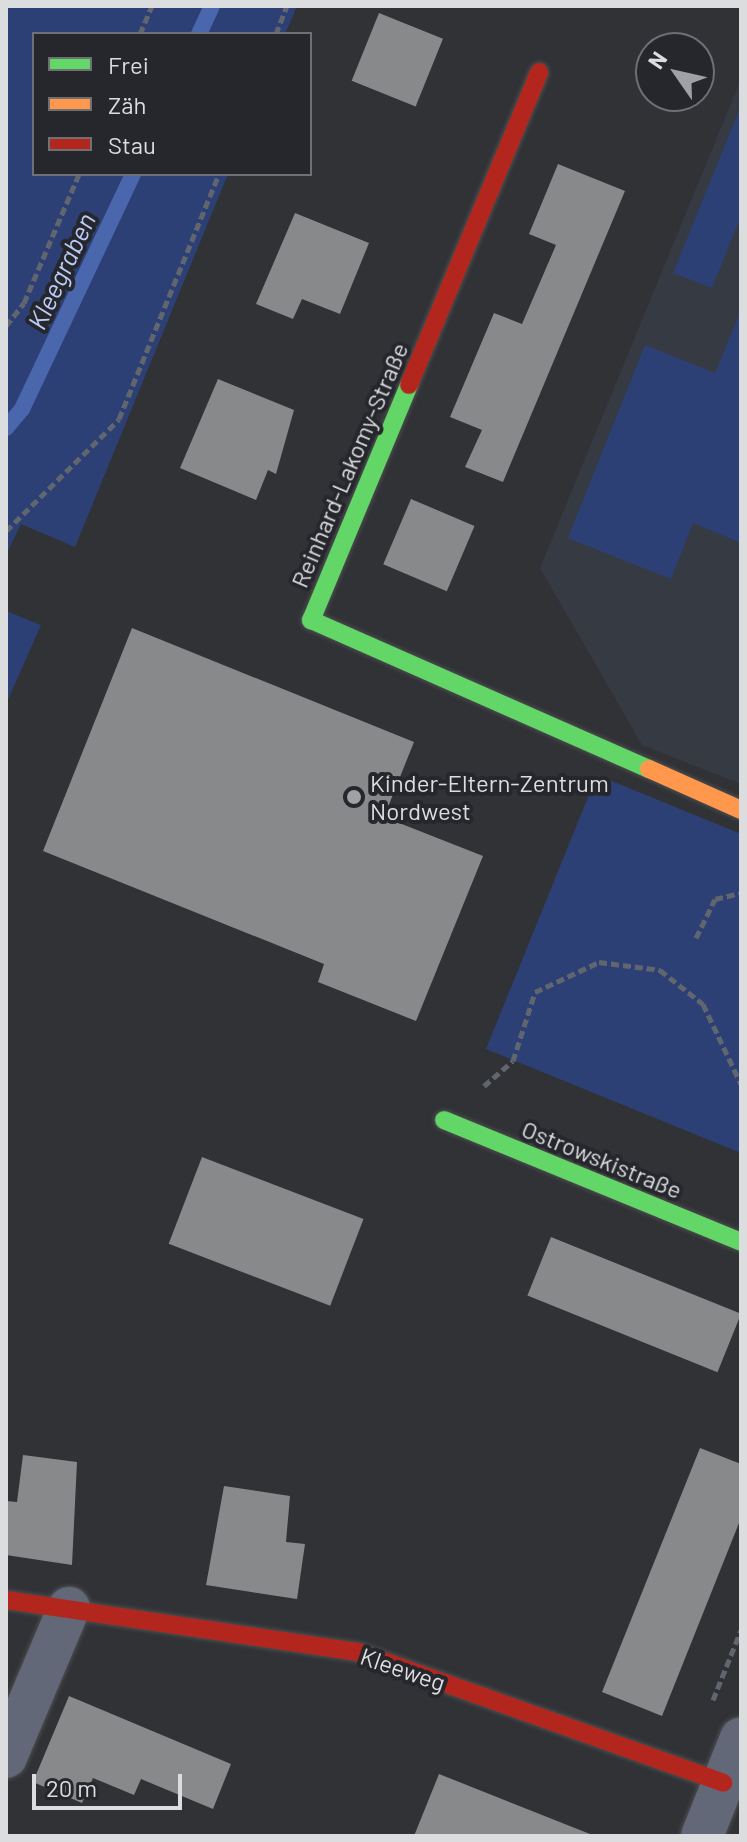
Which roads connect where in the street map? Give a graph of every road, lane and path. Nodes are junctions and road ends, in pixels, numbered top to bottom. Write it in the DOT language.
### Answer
graph roads {
  1 [pos="152,6"];
  2 [pos="287,6"];
  3 [pos="141,32"];
  4 [pos="277,32"];
  5 [pos="539,72"];
  6 [pos="78,176"];
  7 [pos="218,176"];
  8 [pos="6,326"];
  9 [pos="6,531"];
  10 [pos="741,810"];
  11 [pos="741,893"];
  12 [pos="696,938"];
  13 [pos="741,1084"];
  14 [pos="444,1120"];
  15 [pos="741,1242"];
  16 [pos="6,1600"];
  17 [pos="69,1608"];
  18 [pos="741,1738"];
  19 [pos="6,1757"];
  20 [pos="723,1783"];
  21 [pos="702,1836"];
  1 -- 3 [label="path"];
  2 -- 4 [label="path"];
  5 -- 10 [label="street, Reinhard-Lakomy-Straße"];
  6 -- 8 [label="path"];
  7 -- 9 [label="path"];
  11 -- 12 [label="path"];
  13 -- 14 [label="path"];
  14 -- 15 [label="street, Ostrowskistraße"];
  16 -- 17 [label="street, Kleeweg"];
  17 -- 19 [label="street"];
  17 -- 20 [label="street, Kleeweg"];
  18 -- 20 [label="street"];
  20 -- 21 [label="street"];
}
